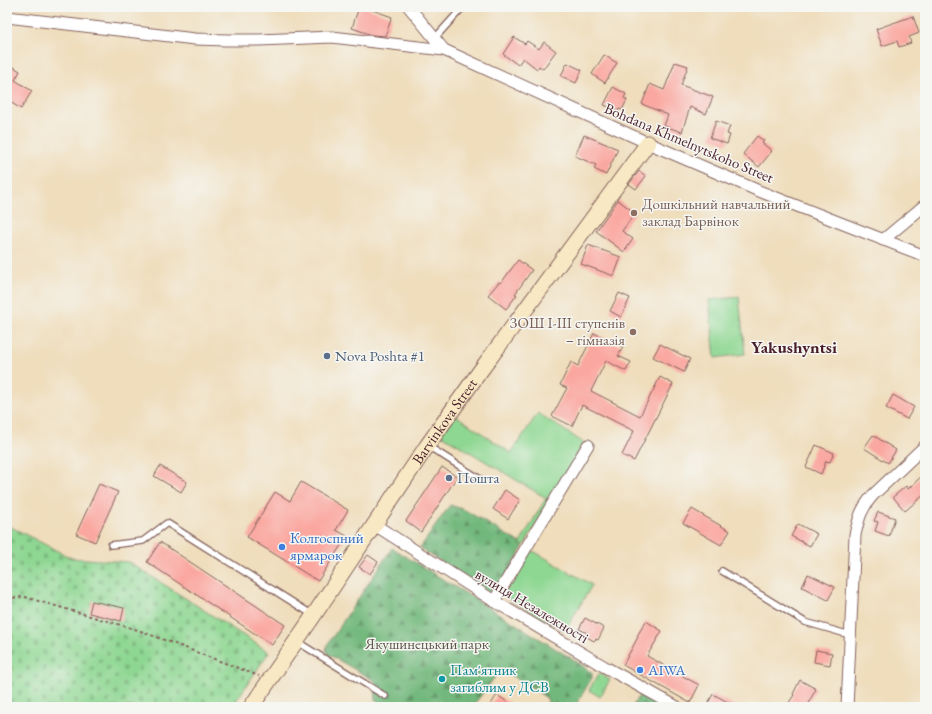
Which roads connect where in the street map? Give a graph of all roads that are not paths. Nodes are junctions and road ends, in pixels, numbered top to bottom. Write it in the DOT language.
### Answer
graph roads {
  1 [pos="409,7"];
  2 [pos="463,7"];
  3 [pos="7,17"];
  4 [pos="435,38"];
  5 [pos="444,50"];
  6 [pos="648,143"];
  7 [pos="925,205"];
  8 [pos="883,240"];
  9 [pos="925,256"];
  10 [pos="588,445"];
  11 [pos="427,446"];
  12 [pos="925,446"];
  13 [pos="480,479"];
  14 [pos="375,525"];
  15 [pos="112,545"];
  16 [pos="722,571"];
  17 [pos="494,601"];
  18 [pos="314,616"];
  19 [pos="850,635"];
  20 [pos="296,641"];
  21 [pos="385,696"];
  22 [pos="251,707"];
  23 [pos="677,707"];
  24 [pos="847,707"];
  1 -- 4 [label="street, Bohdana Khmelnytskoho Street"];
  2 -- 4 [label="lane"];
  3 -- 5 [label="street, Bohdana Khmelnytskoho Street"];
  4 -- 5 [label="street, Bohdana Khmelnytskoho Street"];
  5 -- 6 [label="street, Bohdana Khmelnytskoho Street"];
  6 -- 8 [label="street, Bohdana Khmelnytskoho Street"];
  6 -- 11 [label="street, Barvinkova Street"];
  7 -- 8 [label="street"];
  8 -- 9 [label="street, Bohdana Khmelnytskoho Street"];
  10 -- 17 [label="street"];
  11 -- 13 [label="lane"];
  11 -- 14 [label="street, Barvinkova Street"];
  12 -- 19 [label="street"];
  14 -- 17 [label="street, вулиця Незалежності"];
  14 -- 18 [label="street, Barvinkova Street"];
  15 -- 18 [label="lane"];
  16 -- 19 [label="lane"];
  17 -- 23 [label="street, вулиця Незалежності"];
  18 -- 20 [label="street, Barvinkova Street"];
  19 -- 24 [label="street"];
  20 -- 21 [label="lane"];
  20 -- 22 [label="street, Barvinkova Street"];
}
